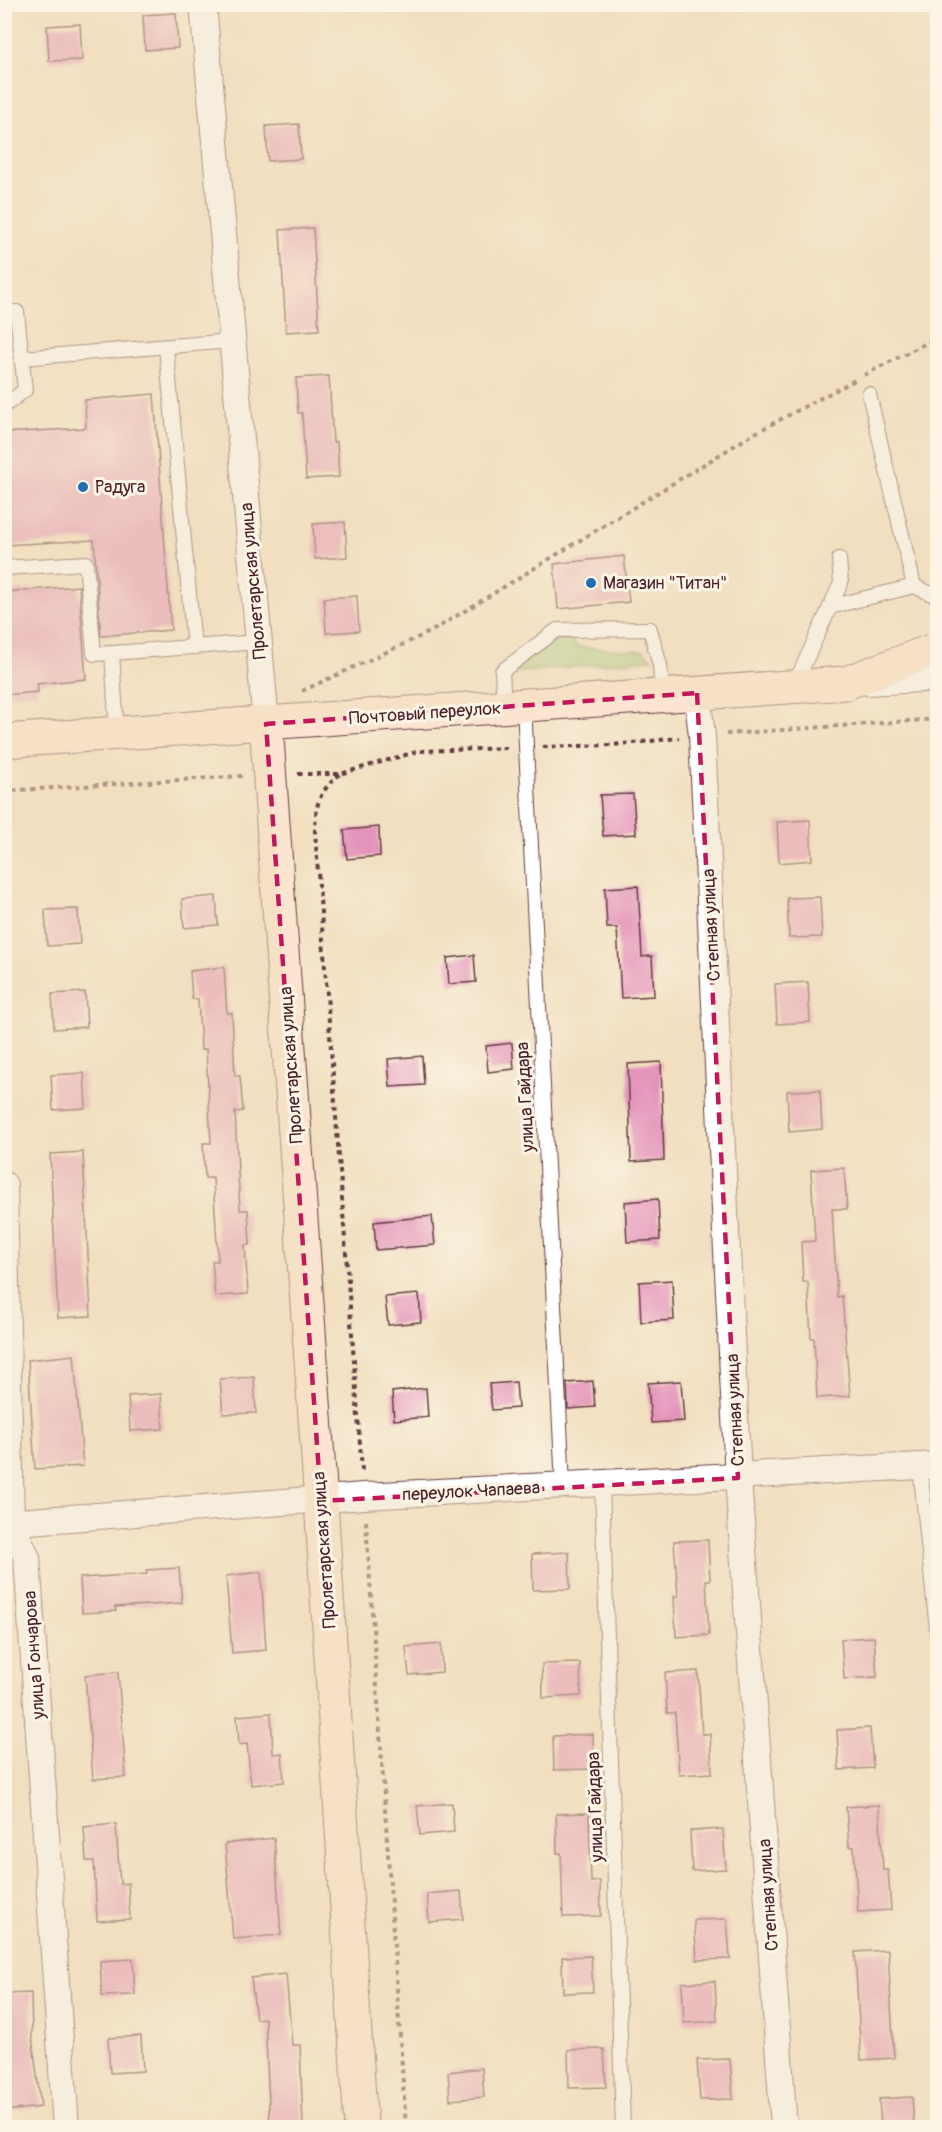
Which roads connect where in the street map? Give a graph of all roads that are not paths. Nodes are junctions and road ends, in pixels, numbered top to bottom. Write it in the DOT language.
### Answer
graph roads {
  1 [pos="203,4"];
  2 [pos="4,313"];
  3 [pos="232,341"];
  4 [pos="166,346"];
  5 [pos="22,358"];
  6 [pos="868,394"];
  7 [pos="4,406"];
  8 [pos="839,559"];
  9 [pos="4,568"];
  10 [pos="914,586"];
  11 [pos="938,597"];
  12 [pos="830,607"];
  13 [pos="259,642"];
  14 [pos="194,647"];
  15 [pos="938,648"];
  16 [pos="112,652"];
  17 [pos="938,678"];
  18 [pos="846,683"];
  19 [pos="793,687"];
  20 [pos="697,693"];
  21 [pos="662,696"];
  22 [pos="514,707"];
  23 [pos="265,716"];
  24 [pos="117,734"];
  25 [pos="4,741"];
  26 [pos="4,1185"];
  27 [pos="929,1465"];
  28 [pos="738,1478"];
  29 [pos="602,1485"];
  30 [pos="563,1486"];
  31 [pos="321,1501"];
  32 [pos="8,1523"];
  33 [pos="938,1640"];
  34 [pos="66,2127"];
  35 [pos="361,2127"];
  36 [pos="623,2127"];
  37 [pos="784,2127"];
  1 -- 3 [label="street, Пролетарская улица"];
  2 -- 5 [label="lane"];
  3 -- 4 [label="lane"];
  3 -- 13 [label="street, Пролетарская улица"];
  4 -- 5 [label="lane"];
  4 -- 14 [label="lane"];
  5 -- 7 [label="lane"];
  6 -- 10 [label="lane"];
  8 -- 12 [label="lane"];
  9 -- 16 [label="lane"];
  10 -- 11 [label="lane"];
  10 -- 12 [label="lane"];
  12 -- 19 [label="lane"];
  13 -- 14 [label="lane"];
  13 -- 23 [label="street, Пролетарская улица"];
  14 -- 16 [label="lane"];
  15 -- 18 [label="main road, Почтовый переулок"];
  16 -- 24 [label="lane"];
  17 -- 18 [label="street"];
  18 -- 19 [label="main road, Почтовый переулок"];
  19 -- 20 [label="main road, Почтовый переулок"];
  20 -- 21 [label="main road, Почтовый переулок"];
  20 -- 28 [label="street, Степная улица"];
  21 -- 22 [label="main road, Почтовый переулок"];
  21 -- 22 [label="lane, улица Гайдара"];
  22 -- 23 [label="main road, Почтовый переулок"];
  22 -- 30 [label="lane, улица Гайдара"];
  23 -- 24 [label="main road, Почтовый переулок"];
  23 -- 31 [label="main road, Пролетарская улица"];
  24 -- 25 [label="main road, Почтовый переулок"];
  26 -- 32 [label="street, улица Гончарова"];
  27 -- 28 [label="street, переулок Чапаева"];
  27 -- 33 [label="lane"];
  28 -- 29 [label="street, переулок Чапаева"];
  28 -- 37 [label="street, Степная улица"];
  29 -- 30 [label="street, переулок Чапаева"];
  29 -- 36 [label="lane, улица Гайдара"];
  30 -- 31 [label="street, переулок Чапаева"];
  31 -- 32 [label="street, переулок Чапаева"];
  31 -- 35 [label="main road, Пролетарская улица"];
  32 -- 34 [label="street, улица Гончарова"];
}
